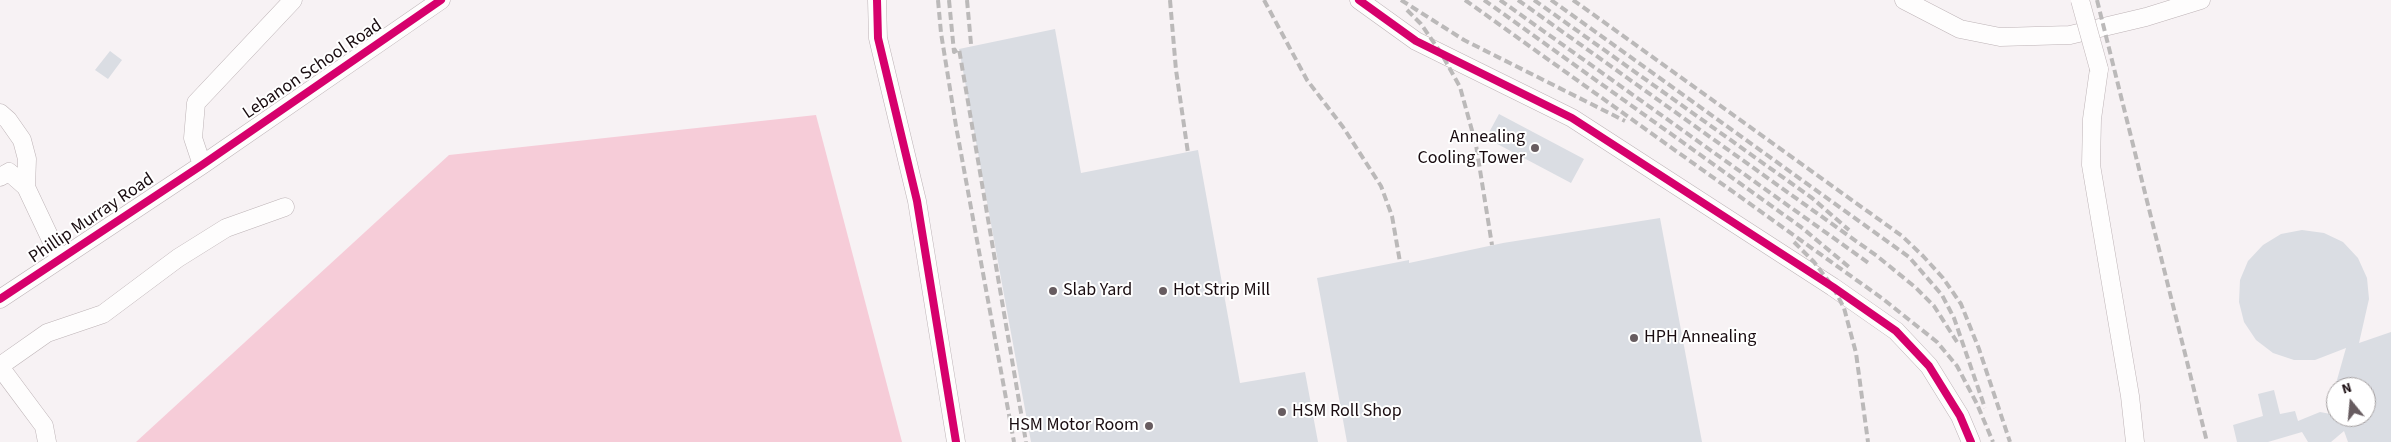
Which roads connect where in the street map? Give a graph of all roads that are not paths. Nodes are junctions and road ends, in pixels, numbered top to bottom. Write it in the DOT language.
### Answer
graph roads {
  1 [pos="293,0"];
  2 [pos="441,0"];
  3 [pos="877,0"];
  4 [pos="1359,0"];
  5 [pos="1904,0"];
  6 [pos="2080,0"];
  7 [pos="2202,0"];
  8 [pos="0,113"];
  9 [pos="202,164"];
  10 [pos="3,171"];
  11 [pos="26,187"];
  12 [pos="285,206"];
  13 [pos="60,259"];
  14 [pos="0,299"];
  15 [pos="0,367"];
  16 [pos="47,442"];
  17 [pos="956,442"];
  18 [pos="1971,442"];
  19 [pos="2135,442"];
  1 -- 9 [label="street"];
  2 -- 9 [label="street, Lebanon School Road"];
  3 -- 17 [label="street"];
  4 -- 18 [label="street"];
  5 -- 7 [label="street"];
  6 -- 19 [label="street, bridge"];
  8 -- 11 [label="street"];
  9 -- 13 [label="street, Phillip Murray Road"];
  10 -- 11 [label="street"];
  11 -- 13 [label="street"];
  12 -- 15 [label="street"];
  13 -- 14 [label="street, Phillip Murray Road"];
  15 -- 16 [label="street"];
}
